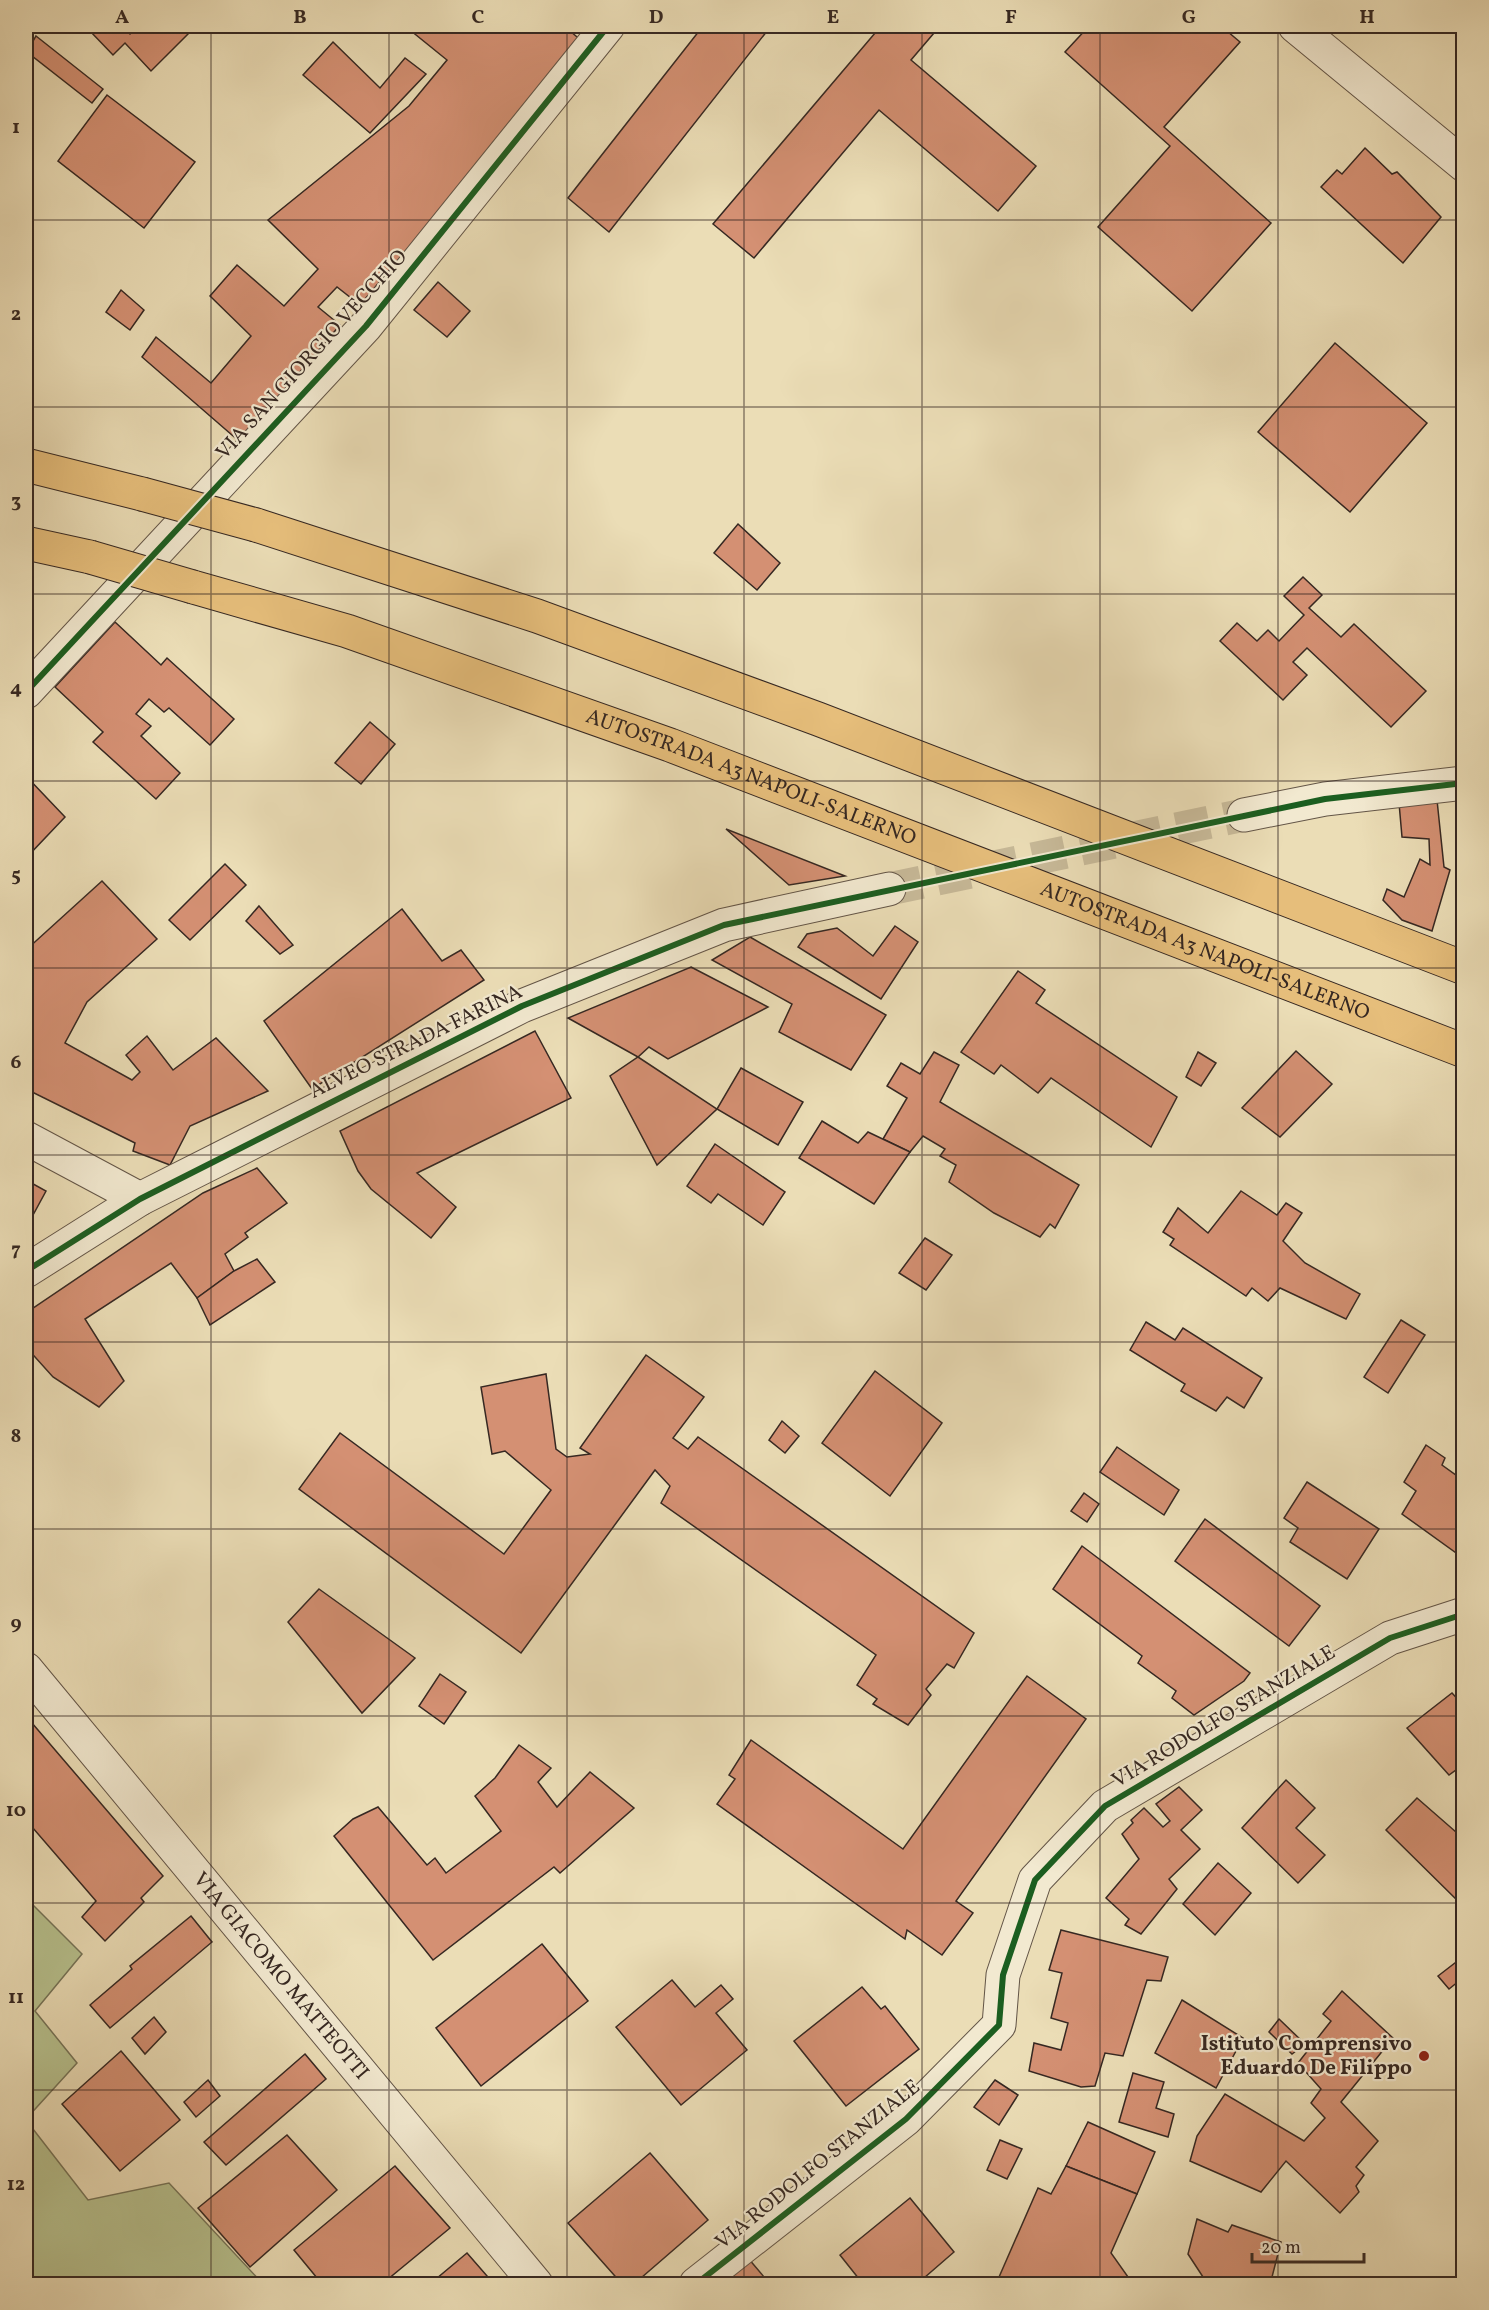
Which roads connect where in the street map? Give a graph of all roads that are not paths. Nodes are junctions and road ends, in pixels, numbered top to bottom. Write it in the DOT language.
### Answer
graph roads {
  1 [pos="608,26"];
  2 [pos="1295,26"];
  3 [pos="1464,165"];
  4 [pos="26,465"];
  5 [pos="26,543"];
  6 [pos="26,692"];
  7 [pos="1464,783"];
  8 [pos="1244,815"];
  9 [pos="889,889"];
  10 [pos="1464,968"];
  11 [pos="1464,1051"];
  12 [pos="26,1138"];
  13 [pos="140,1199"];
  14 [pos="26,1271"];
  15 [pos="1464,1614"];
  16 [pos="26,1669"];
  17 [pos="536,2284"];
  18 [pos="696,2284"];
  1 -- 6 [label="street, VIA SAN GIORGIO VECCHIO"];
  2 -- 3 [label="street"];
  4 -- 10 [label="highway, bridge"];
  5 -- 11 [label="highway, AUTOSTRADA A3 NAPOLI-SALERNO, bridge"];
  7 -- 8 [label="street"];
  9 -- 13 [label="street, ALVEO STRADA FARINA"];
  12 -- 13 [label="street"];
  13 -- 14 [label="street, ALVEO STRADA FARINA"];
  15 -- 18 [label="street, VIA RODOLFO STANZIALE"];
  16 -- 17 [label="street, VIA GIACOMO MATTEOTTI"];
}
